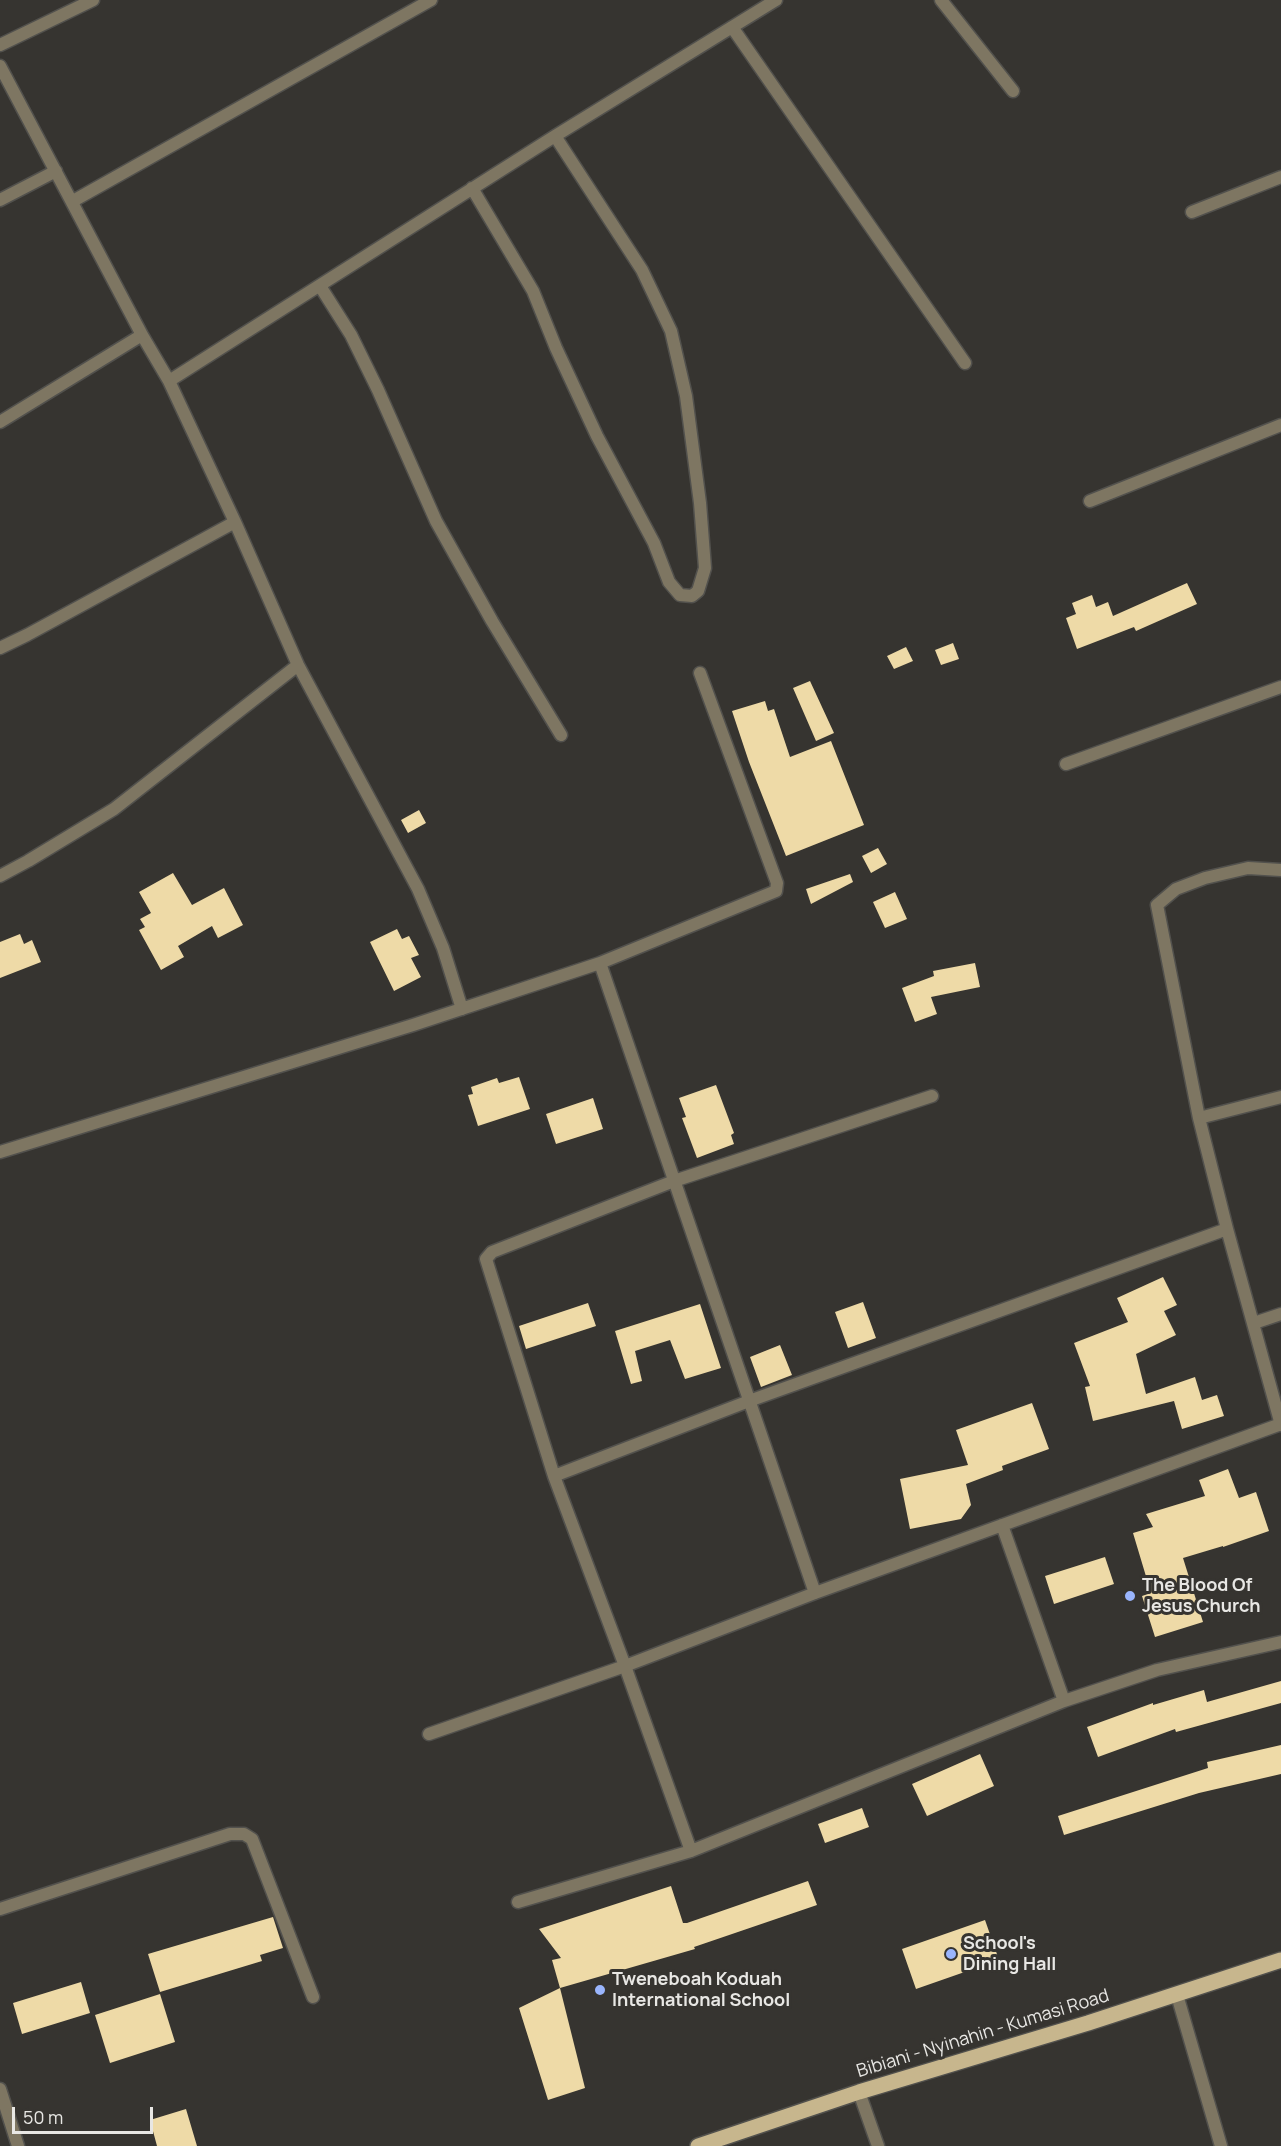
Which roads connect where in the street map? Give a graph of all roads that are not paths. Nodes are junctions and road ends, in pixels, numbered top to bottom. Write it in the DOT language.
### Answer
graph roads {
  1 [pos="93,0"];
  2 [pos="431,0"];
  3 [pos="777,0"];
  4 [pos="941,0"];
  5 [pos="732,27"];
  6 [pos="0,45"];
  7 [pos="0,66"];
  8 [pos="1013,91"];
  9 [pos="555,135"];
  10 [pos="56,171"];
  11 [pos="1281,177"];
  12 [pos="472,188"];
  13 [pos="0,200"];
  14 [pos="73,201"];
  15 [pos="1192,212"];
  16 [pos="320,286"];
  17 [pos="142,335"];
  18 [pos="965,363"];
  19 [pos="169,381"];
  20 [pos="0,422"];
  21 [pos="1281,426"];
  22 [pos="1090,501"];
  23 [pos="235,522"];
  24 [pos="0,648"];
  25 [pos="298,665"];
  26 [pos="700,673"];
  27 [pos="1281,687"];
  28 [pos="561,735"];
  29 [pos="1066,764"];
  30 [pos="1281,870"];
  31 [pos="0,876"];
  32 [pos="600,963"];
  33 [pos="462,1009"];
  34 [pos="932,1096"];
  35 [pos="1281,1097"];
  36 [pos="1199,1118"];
  37 [pos="0,1152"];
  38 [pos="674,1181"];
  39 [pos="1227,1229"];
  40 [pos="1281,1314"];
  41 [pos="1254,1323"];
  42 [pos="749,1401"];
  43 [pos="1281,1424"];
  44 [pos="554,1476"];
  45 [pos="1002,1525"];
  46 [pos="814,1593"];
  47 [pos="1281,1642"];
  48 [pos="625,1666"];
  49 [pos="1064,1701"];
  50 [pos="429,1734"];
  51 [pos="691,1851"];
  52 [pos="518,1902"];
  53 [pos="0,1909"];
  54 [pos="1281,1960"];
  55 [pos="1177,1995"];
  56 [pos="313,1997"];
  57 [pos="0,2089"];
  58 [pos="859,2092"];
  59 [pos="18,2146"];
  60 [pos="698,2146"];
  61 [pos="878,2146"];
  62 [pos="1221,2146"];
  1 -- 6 [label="street"];
  2 -- 14 [label="street"];
  3 -- 5 [label="street"];
  4 -- 8 [label="street"];
  5 -- 9 [label="street"];
  5 -- 18 [label="street"];
  7 -- 10 [label="street"];
  9 -- 12 [label="street"];
  9 -- 12 [label="street"];
  10 -- 13 [label="street"];
  10 -- 14 [label="street"];
  11 -- 15 [label="street"];
  12 -- 16 [label="street"];
  14 -- 17 [label="street"];
  16 -- 19 [label="street"];
  16 -- 28 [label="street"];
  17 -- 19 [label="street"];
  17 -- 20 [label="street"];
  19 -- 23 [label="street"];
  21 -- 22 [label="street"];
  23 -- 24 [label="street"];
  23 -- 25 [label="street"];
  25 -- 31 [label="street"];
  25 -- 33 [label="street"];
  26 -- 32 [label="street"];
  27 -- 29 [label="street"];
  30 -- 36 [label="street"];
  32 -- 33 [label="street"];
  32 -- 38 [label="street"];
  33 -- 37 [label="street"];
  34 -- 38 [label="street"];
  35 -- 36 [label="street"];
  36 -- 39 [label="street"];
  38 -- 42 [label="street"];
  38 -- 44 [label="street"];
  39 -- 41 [label="street"];
  39 -- 42 [label="street"];
  40 -- 41 [label="street"];
  41 -- 43 [label="street"];
  42 -- 44 [label="street"];
  42 -- 46 [label="street"];
  43 -- 45 [label="street"];
  44 -- 48 [label="street"];
  45 -- 46 [label="street"];
  45 -- 49 [label="street"];
  46 -- 48 [label="street"];
  47 -- 49 [label="street"];
  48 -- 50 [label="street"];
  48 -- 51 [label="street"];
  49 -- 51 [label="street"];
  51 -- 52 [label="street"];
  53 -- 56 [label="street"];
  54 -- 55 [label="main road, Bibiani - Nyinahin - Kumasi Road"];
  55 -- 58 [label="main road, Bibiani - Nyinahin - Kumasi Road"];
  55 -- 62 [label="street"];
  57 -- 59 [label="street"];
  58 -- 60 [label="main road, Bibiani - Nyinahin - Kumasi Road"];
  58 -- 61 [label="street"];
}
